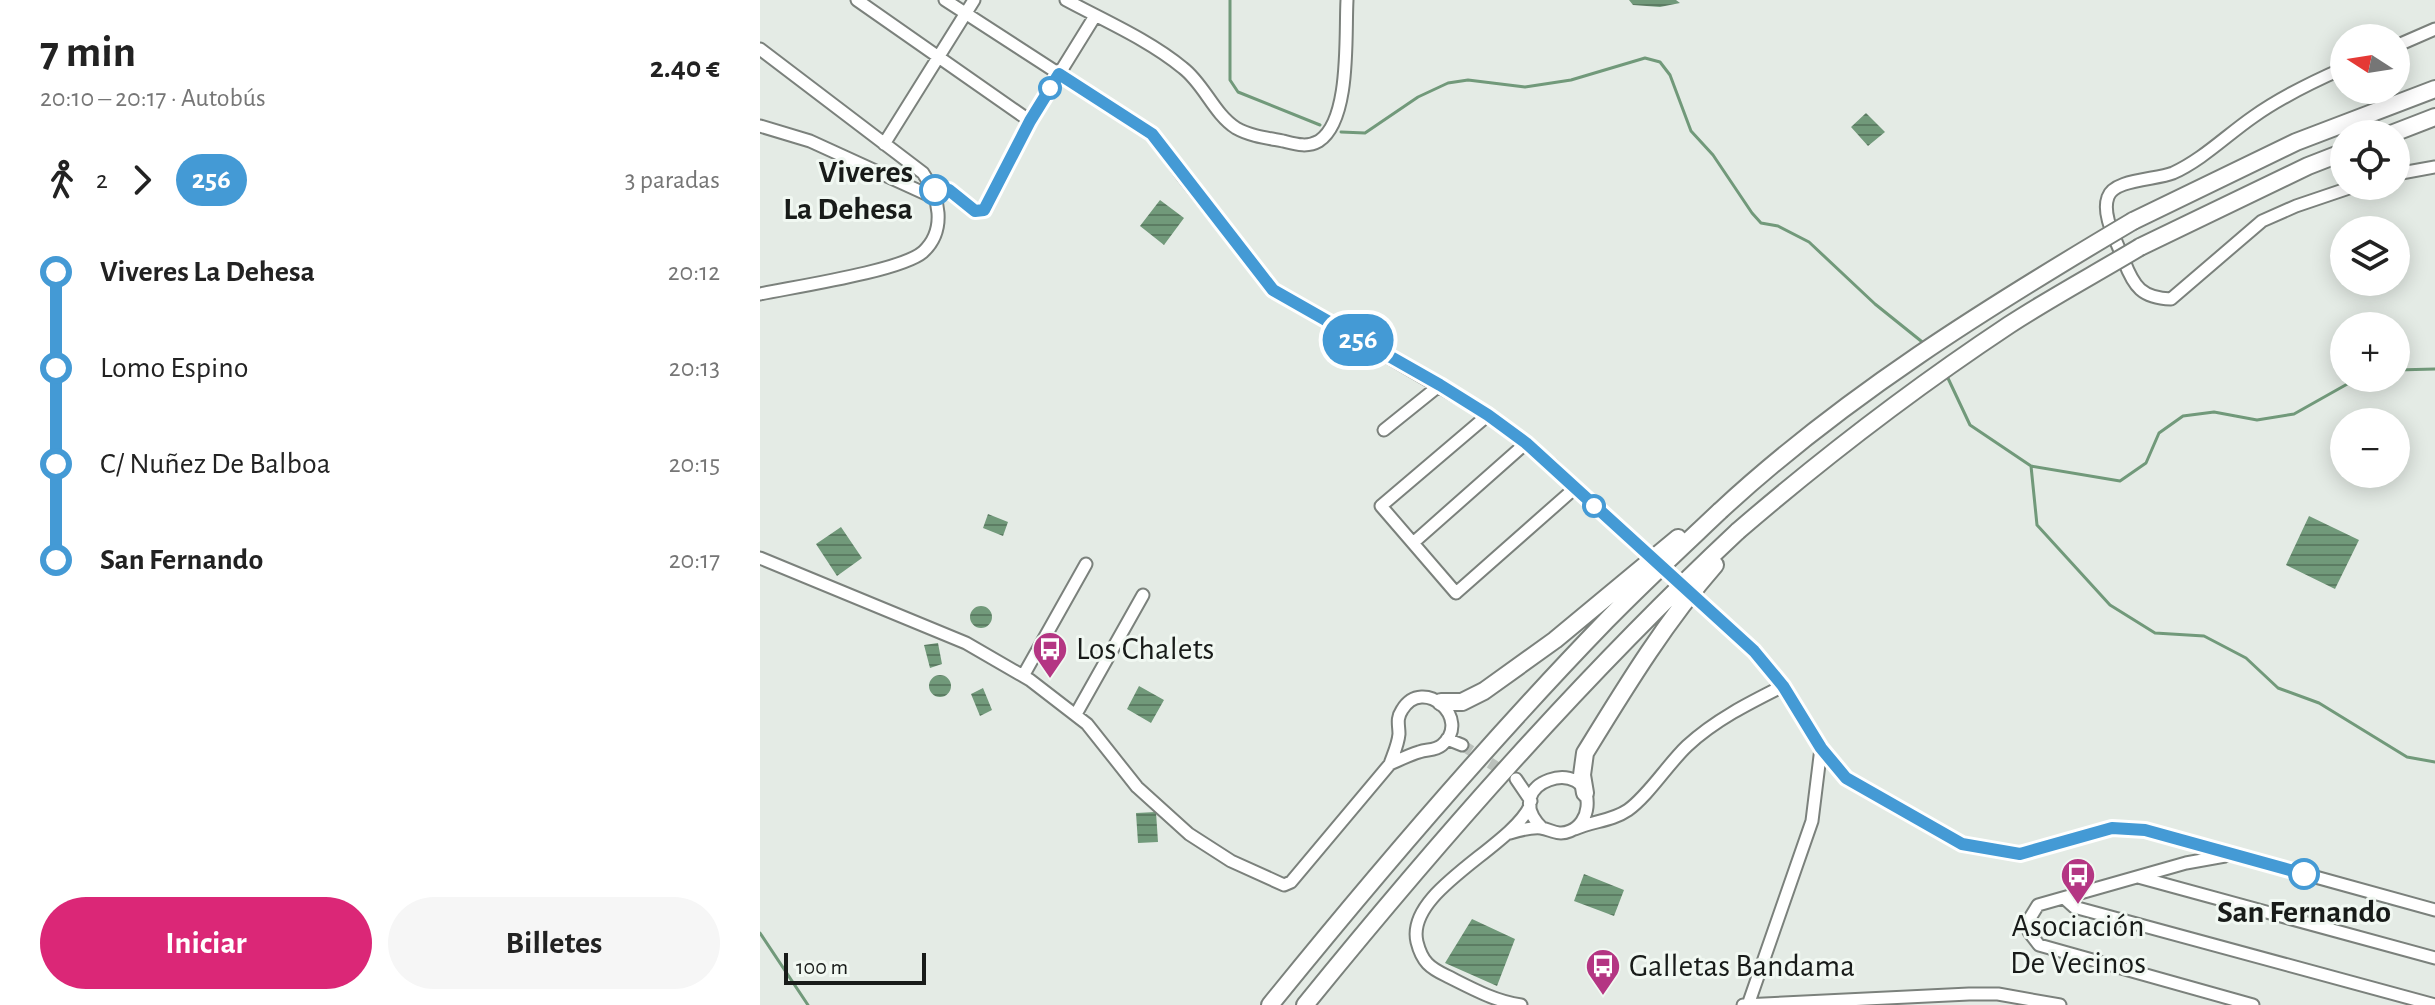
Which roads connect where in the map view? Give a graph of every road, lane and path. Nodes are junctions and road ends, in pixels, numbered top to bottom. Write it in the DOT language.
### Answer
graph roads {
  1 [pos="857,0"];
  2 [pos="945,0"];
  3 [pos="974,0"];
  4 [pos="1066,0"];
  5 [pos="1347,0"];
  6 [pos="965,13"];
  7 [pos="1095,16"];
  8 [pos="2435,29"];
  9 [pos="2410,40"];
  10 [pos="760,49"];
  11 [pos="938,56"];
  12 [pos="1059,74"];
  13 [pos="2330,74"];
  14 [pos="2435,89"];
  15 [pos="2435,117"];
  16 [pos="1030,121"];
  17 [pos="760,126"];
  18 [pos="2410,127"];
  19 [pos="884,144"];
  20 [pos="2330,157"];
  21 [pos="2435,167"];
  22 [pos="2410,171"];
  23 [pos="936,194"];
  24 [pos="2330,194"];
  25 [pos="760,294"];
  26 [pos="1440,385"];
  27 [pos="1488,415"];
  28 [pos="1384,430"];
  29 [pos="1526,443"];
  30 [pos="1575,488"];
  31 [pos="1718,508"];
  32 [pos="1743,532"];
  33 [pos="1413,543"];
  34 [pos="1635,544"];
  35 [pos="760,558"];
  36 [pos="1086,564"];
  37 [pos="1143,595"];
  38 [pos="1698,600"];
  39 [pos="1769,670"];
  40 [pos="1023,676"];
  41 [pos="1783,686"];
  42 [pos="1764,696"];
  43 [pos="1441,702"];
  44 [pos="1793,704"];
  45 [pos="1076,714"];
  46 [pos="1399,733"];
  47 [pos="1447,739"];
  48 [pos="1462,745"];
  49 [pos="1821,748"];
  50 [pos="1421,751"];
  51 [pos="1390,764"];
  52 [pos="1541,783"];
  53 [pos="1586,797"];
  54 [pos="1530,803"];
  55 [pos="1616,816"];
  56 [pos="1542,828"];
  57 [pos="1575,829"];
  58 [pos="1508,834"];
  59 [pos="2229,855"];
  60 [pos="2138,877"];
  61 [pos="2064,898"];
  62 [pos="2435,910"];
  63 [pos="2435,958"];
  64 [pos="1270,1005"];
  65 [pos="1305,1005"];
  66 [pos="1521,1005"];
  67 [pos="1746,1005"];
  68 [pos="2060,1005"];
  69 [pos="2253,1005"];
  70 [pos="2435,1005"];
  1 -- 11 [label="street"];
  2 -- 6 [label="street"];
  3 -- 6 [label="street"];
  4 -- 7 [label="street"];
  5 -- 7 [label="street"];
  6 -- 11 [label="street"];
  6 -- 12 [label="street"];
  7 -- 12 [label="street"];
  8 -- 9 [label="street"];
  10 -- 19 [label="street"];
  11 -- 16 [label="street"];
  11 -- 19 [label="street"];
  12 -- 16 [label="street"];
  12 -- 26 [label="street"];
  13 -- 24 [label="street"];
  14 -- 31 [label="highway, bridge"];
  15 -- 18 [label="highway"];
  16 -- 23 [label="street"];
  17 -- 23 [label="street"];
  19 -- 23 [label="street"];
  20 -- 32 [label="highway, bridge"];
  21 -- 22 [label="street"];
  23 -- 25 [label="street"];
  26 -- 27 [label="street"];
  26 -- 28 [label="street"];
  27 -- 29 [label="street"];
  27 -- 33 [label="street"];
  29 -- 30 [label="street"];
  29 -- 33 [label="street"];
  30 -- 33 [label="street"];
  30 -- 34 [label="street"];
  31 -- 43 [label="highway"];
  31 -- 64 [label="highway"];
  32 -- 53 [label="highway"];
  32 -- 65 [label="highway"];
  35 -- 40 [label="street"];
  36 -- 40 [label="street"];
  37 -- 45 [label="street"];
  38 -- 39 [label="street"];
  39 -- 41 [label="street"];
  39 -- 42 [label="street"];
  40 -- 45 [label="street"];
  41 -- 42 [label="street"];
  41 -- 44 [label="street"];
  42 -- 44 [label="street"];
  42 -- 55 [label="street"];
  43 -- 46 [label="street"];
  43 -- 47 [label="street"];
  44 -- 49 [label="street"];
  45 -- 51 [label="street"];
  46 -- 50 [label="street"];
  46 -- 51 [label="street"];
  47 -- 48 [label="street"];
  47 -- 50 [label="street"];
  49 -- 59 [label="street"];
  49 -- 67 [label="street"];
  50 -- 51 [label="street"];
  52 -- 53 [label="street"];
  52 -- 54 [label="street"];
  52 -- 54 [label="street"];
  53 -- 55 [label="street"];
  53 -- 57 [label="street"];
  54 -- 56 [label="street"];
  54 -- 58 [label="street"];
  55 -- 57 [label="street"];
  56 -- 57 [label="street"];
  56 -- 58 [label="street"];
  58 -- 66 [label="street"];
  59 -- 60 [label="street"];
  59 -- 62 [label="street"];
  60 -- 61 [label="street"];
  60 -- 63 [label="street"];
  61 -- 69 [label="street"];
  61 -- 70 [label="street"];
  67 -- 68 [label="street"];
}
